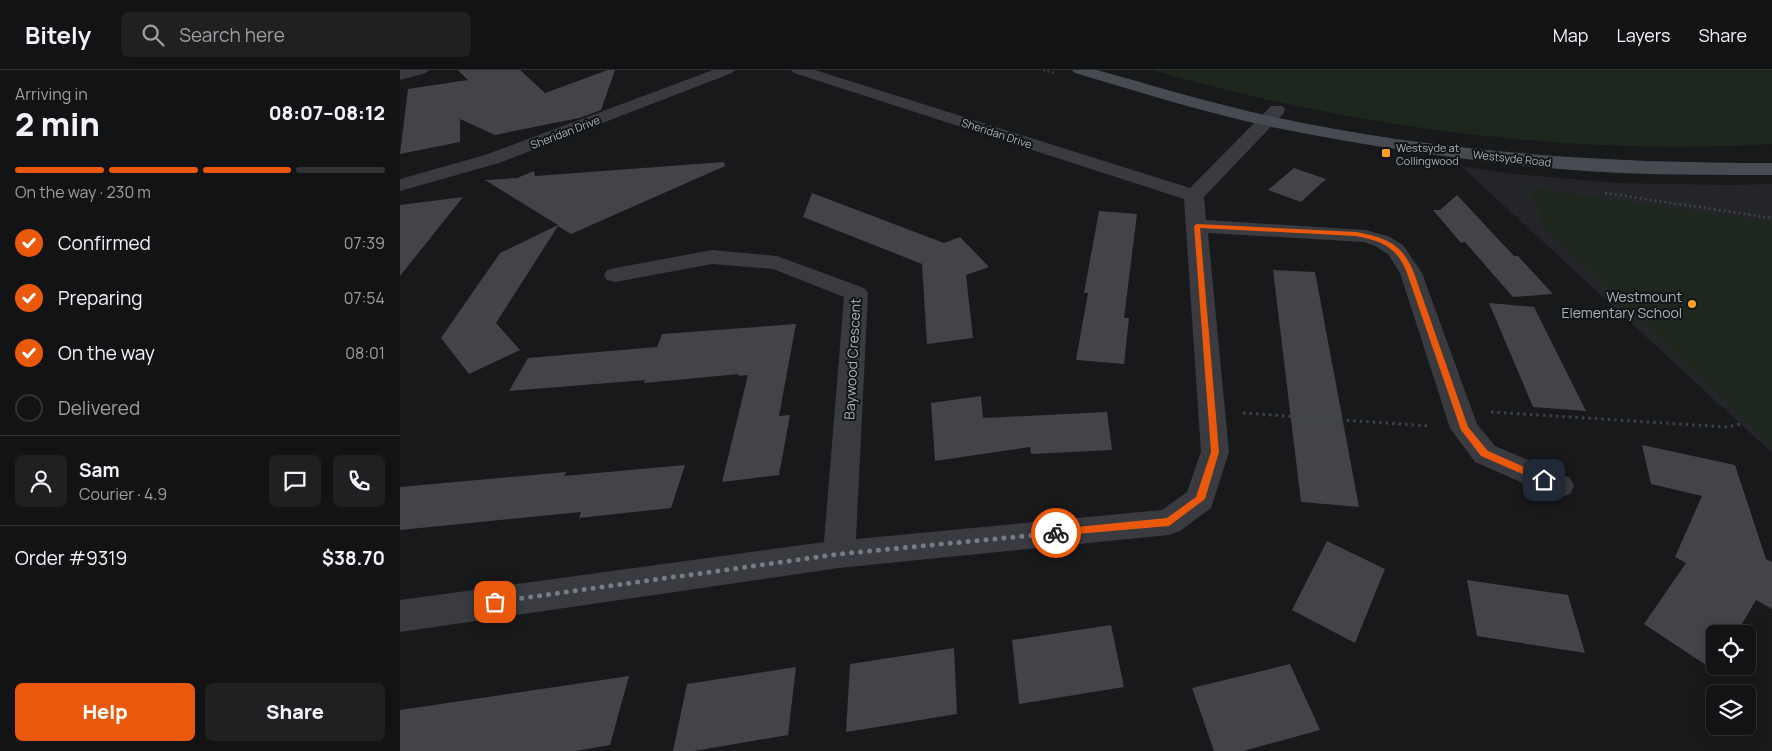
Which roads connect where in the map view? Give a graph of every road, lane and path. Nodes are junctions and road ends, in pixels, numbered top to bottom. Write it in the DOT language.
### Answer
graph roads {
  1 [pos="421,70"];
  2 [pos="727,70"];
  3 [pos="799,70"];
  4 [pos="1080,70"];
  5 [pos="1119,70"];
  6 [pos="400,75"];
  7 [pos="1273,115"];
  8 [pos="1772,155"];
  9 [pos="1772,169"];
  10 [pos="400,185"];
  11 [pos="1194,196"];
  12 [pos="1197,226"];
  13 [pos="615,275"];
  14 [pos="1212,411"];
  15 [pos="1461,419"];
  16 [pos="1741,424"];
  17 [pos="1559,486"];
  18 [pos="839,554"];
  19 [pos="400,616"];
  1 -- 6 [label="street"];
  2 -- 10 [label="street, Sheridan Drive"];
  3 -- 11 [label="street, Sheridan Drive"];
  4 -- 7 [label="main road, Westsyde Road"];
  5 -- 7 [label="main road, Westsyde Road"];
  7 -- 8 [label="main road, Westsyde Road"];
  7 -- 9 [label="main road, Westsyde Road"];
  7 -- 11 [label="street"];
  11 -- 12 [label="street"];
  12 -- 14 [label="street"];
  12 -- 15 [label="street"];
  13 -- 18 [label="street, Baywood Crescent"];
  14 -- 15 [label="path"];
  14 -- 18 [label="street"];
  15 -- 16 [label="path"];
  15 -- 17 [label="street"];
  18 -- 19 [label="street"];
}
